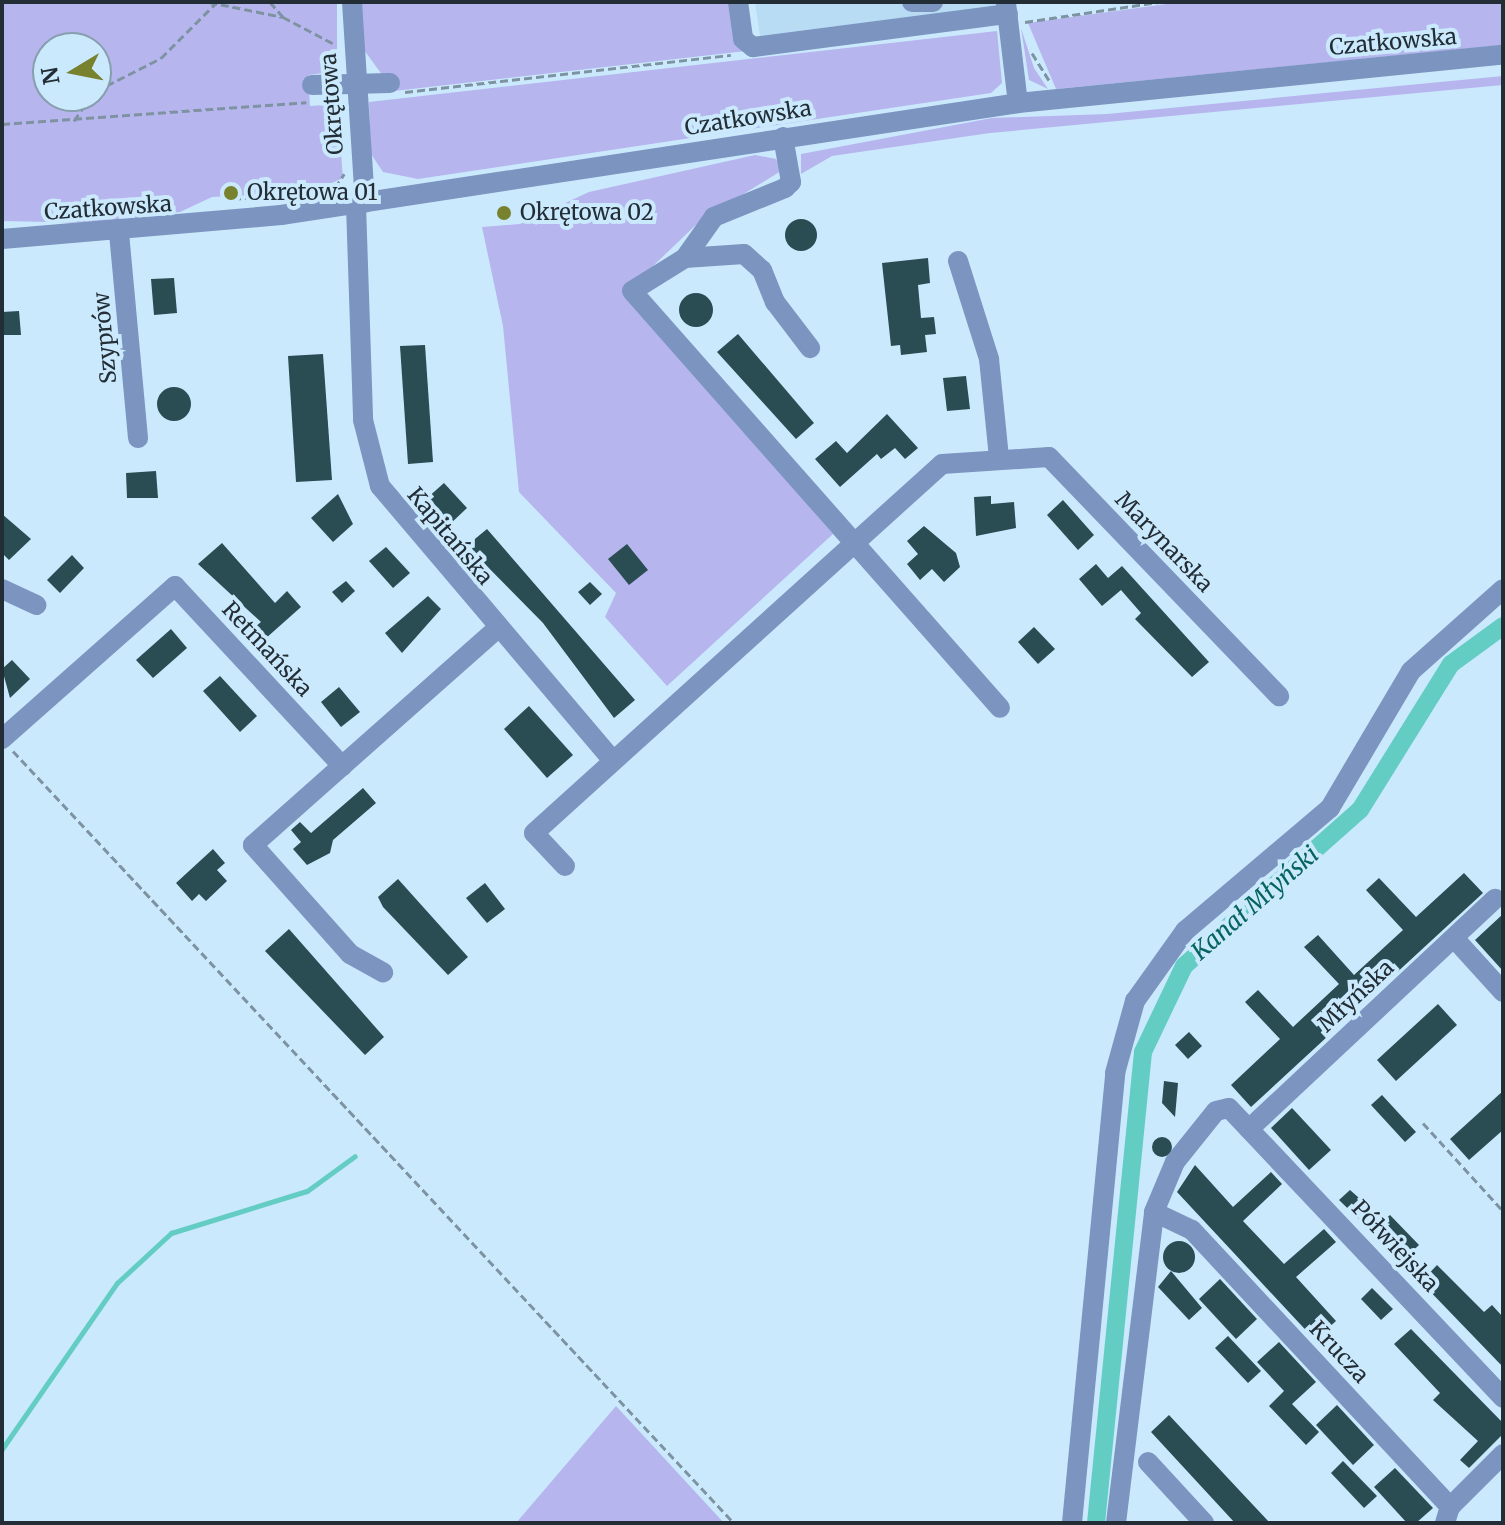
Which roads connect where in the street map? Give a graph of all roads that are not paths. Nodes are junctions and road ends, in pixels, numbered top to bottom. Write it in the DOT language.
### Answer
graph roads {
  1 [pos="352,2"];
  2 [pos="738,2"];
  3 [pos="912,2"];
  4 [pos="933,2"];
  5 [pos="1012,15"];
  6 [pos="1503,55"];
  7 [pos="352,84"];
  8 [pos="393,88"];
  9 [pos="311,94"];
  10 [pos="1018,103"];
  11 [pos="783,137"];
  12 [pos="360,204"];
  13 [pos="119,233"];
  14 [pos="2,239"];
  15 [pos="685,258"];
  16 [pos="958,261"];
  17 [pos="810,348"];
  18 [pos="138,438"];
  19 [pos="999,458"];
  20 [pos="852,540"];
  21 [pos="2,589"];
  22 [pos="1503,589"];
  23 [pos="36,605"];
  24 [pos="497,629"];
  25 [pos="1279,696"];
  26 [pos="1000,708"];
  27 [pos="3,740"];
  28 [pos="610,757"];
  29 [pos="342,766"];
  30 [pos="565,866"];
  31 [pos="1495,899"];
  32 [pos="1454,938"];
  33 [pos="383,972"];
  34 [pos="1503,992"];
  35 [pos="1249,1129"];
  36 [pos="1154,1212"];
  37 [pos="1503,1398"];
  38 [pos="1503,1454"];
  39 [pos="1148,1462"];
  40 [pos="1447,1515"];
  41 [pos="1072,1523"];
  42 [pos="1116,1523"];
  43 [pos="1204,1523"];
  1 -- 7 [label="street, Okrętowa"];
  2 -- 5 [label="street"];
  3 -- 4 [label="street"];
  5 -- 10 [label="street"];
  6 -- 10 [label="street, Czatkowska"];
  7 -- 8 [label="street"];
  7 -- 9 [label="street"];
  7 -- 12 [label="street, Okrętowa"];
  10 -- 11 [label="street, Czatkowska"];
  11 -- 12 [label="street, Czatkowska"];
  11 -- 15 [label="street"];
  12 -- 13 [label="street, Czatkowska"];
  12 -- 24 [label="street, Kapitańska"];
  13 -- 14 [label="street, Czatkowska"];
  13 -- 18 [label="street, Szyprów"];
  15 -- 17 [label="street"];
  15 -- 20 [label="street"];
  16 -- 19 [label="street"];
  19 -- 20 [label="street, Marynarska"];
  19 -- 25 [label="street, Marynarska"];
  20 -- 26 [label="street"];
  20 -- 28 [label="street"];
  21 -- 23 [label="street"];
  22 -- 41 [label="street"];
  24 -- 28 [label="street, Kapitańska"];
  24 -- 29 [label="street"];
  27 -- 29 [label="street, Retmańska"];
  28 -- 30 [label="street"];
  29 -- 33 [label="street"];
  31 -- 32 [label="street, Młyńska"];
  32 -- 34 [label="street"];
  32 -- 35 [label="street, Młyńska"];
  35 -- 36 [label="street, Półwiejska"];
  35 -- 37 [label="street, Półwiejska"];
  36 -- 40 [label="street, Krucza"];
  36 -- 42 [label="street"];
  38 -- 40 [label="street"];
  39 -- 43 [label="street"];
}
